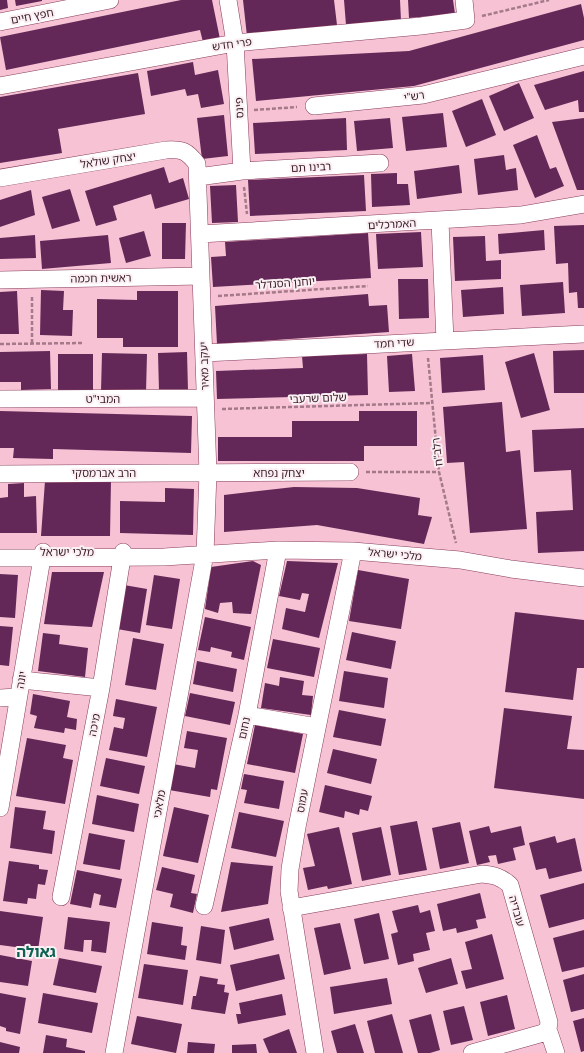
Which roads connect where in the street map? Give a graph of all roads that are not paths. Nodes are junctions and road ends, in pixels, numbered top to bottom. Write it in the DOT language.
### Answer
graph roads {
  1 [pos="110,0"];
  2 [pos="228,0"];
  3 [pos="464,0"];
  4 [pos="0,22"];
  5 [pos="236,43"];
  6 [pos="584,56"];
  7 [pos="0,86"];
  8 [pos="314,106"];
  9 [pos="380,163"];
  10 [pos="242,171"];
  11 [pos="198,177"];
  12 [pos="0,178"];
  13 [pos="584,204"];
  14 [pos="440,221"];
  15 [pos="200,234"];
  16 [pos="201,276"];
  17 [pos="0,280"];
  18 [pos="584,334"];
  19 [pos="445,341"];
  20 [pos="204,353"];
  21 [pos="0,399"];
  22 [pos="205,404"];
  23 [pos="350,472"];
  24 [pos="208,473"];
  25 [pos="0,474"];
  26 [pos="278,550"];
  27 [pos="353,551"];
  28 [pos="0,553"];
  29 [pos="205,554"];
  30 [pos="43,555"];
  31 [pos="123,555"];
  32 [pos="0,558"];
  33 [pos="584,578"];
  34 [pos="21,680"];
  35 [pos="101,688"];
  36 [pos="18,697"];
  37 [pos="0,698"];
  38 [pos="246,715"];
  39 [pos="317,727"];
  40 [pos="0,808"];
  41 [pos="61,897"];
  42 [pos="204,906"];
  43 [pos="292,908"];
  44 [pos="548,1029"];
  45 [pos="114,1053"];
  46 [pos="315,1053"];
  47 [pos="472,1053"];
  48 [pos="556,1053"];
  1 -- 4 [label="street, חפץ חיים"];
  2 -- 5 [label="street, פינס"];
  3 -- 5 [label="street, פרי חדש"];
  5 -- 7 [label="street, פרי חדש"];
  5 -- 10 [label="street, פינס"];
  6 -- 8 [label="street, רש\"י"];
  9 -- 10 [label="street, רבינו תם"];
  10 -- 11 [label="street"];
  11 -- 12 [label="street, יצחק שולאל"];
  11 -- 15 [label="street, יעקב מאיר"];
  13 -- 14 [label="street, האמרכלים"];
  14 -- 15 [label="street, האמרכלים"];
  14 -- 19 [label="street"];
  15 -- 16 [label="street, יעקב מאיר"];
  16 -- 17 [label="street, ראשית חכמה"];
  16 -- 20 [label="street, יעקב מאיר"];
  18 -- 19 [label="street, שדי חמד"];
  19 -- 20 [label="street, שדי חמד"];
  20 -- 22 [label="street, יעקב מאיר"];
  21 -- 22 [label="street, המבי\"ט"];
  22 -- 24 [label="street, יעקב מאיר"];
  23 -- 24 [label="street, יצחק נפחא"];
  24 -- 25 [label="street, הרב אברמסקי"];
  24 -- 29 [label="street, יעקב מאיר"];
  26 -- 27 [label="street, מלכי ישראל"];
  26 -- 29 [label="street, מלכי ישראל"];
  26 -- 38 [label="street, נחום"];
  27 -- 33 [label="street, מלכי ישראל"];
  27 -- 39 [label="street, עמוס"];
  28 -- 30 [label="street, מלכי ישראל"];
  29 -- 31 [label="street, מלכי ישראל"];
  29 -- 45 [label="street, מלאכי"];
  30 -- 31 [label="street, מלכי ישראל"];
  30 -- 32 [label="street, מלכי ישראל"];
  30 -- 34 [label="street, יונה"];
  31 -- 35 [label="street, מיכה"];
  34 -- 35 [label="street"];
  34 -- 36 [label="street, יונה"];
  35 -- 41 [label="street, מיכה"];
  36 -- 37 [label="street"];
  36 -- 40 [label="street, יונה"];
  38 -- 39 [label="street"];
  38 -- 42 [label="street, נחום"];
  39 -- 43 [label="street, עמוס"];
  43 -- 44 [label="street, עובדיה"];
  43 -- 46 [label="street, עמוס"];
  44 -- 47 [label="street"];
  44 -- 48 [label="street, עובדיה"];
}
